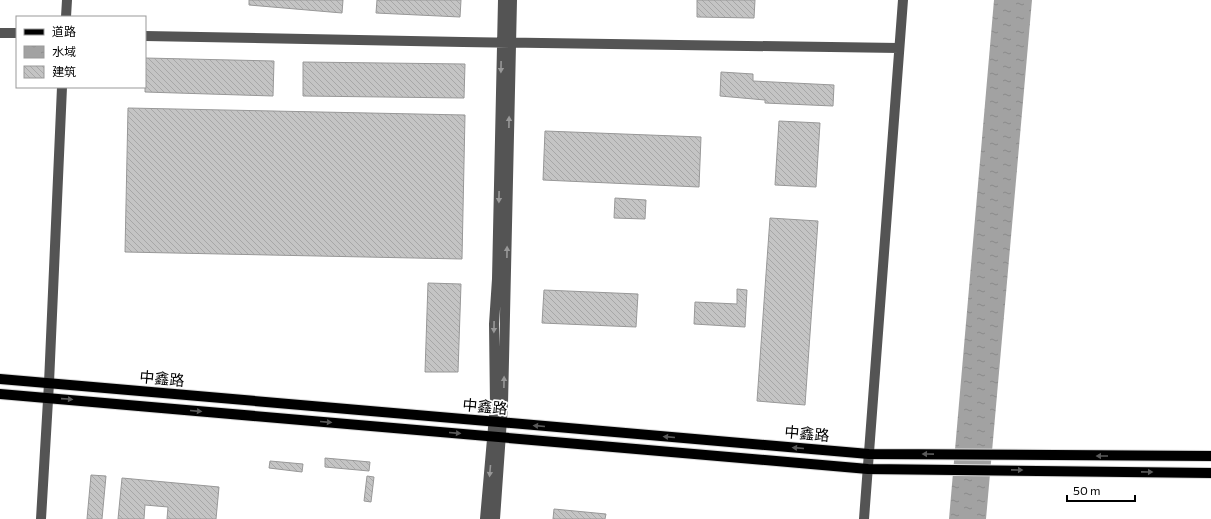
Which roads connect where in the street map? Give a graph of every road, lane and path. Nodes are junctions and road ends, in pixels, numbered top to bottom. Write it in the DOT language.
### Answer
graph roads {
  1 [pos="67,0"];
  2 [pos="503,0"];
  3 [pos="512,0"];
  4 [pos="902,0"];
  5 [pos="66,16"];
  6 [pos="0,33"];
  7 [pos="16,34"];
  8 [pos="146,36"];
  9 [pos="506,43"];
  10 [pos="899,48"];
  11 [pos="62,88"];
  12 [pos="0,379"];
  13 [pos="49,383"];
  14 [pos="0,394"];
  15 [pos="48,398"];
  16 [pos="498,422"];
  17 [pos="497,437"];
  18 [pos="869,454"];
  19 [pos="1211,456"];
  20 [pos="868,468"];
  21 [pos="1211,473"];
  22 [pos="41,519"];
  23 [pos="485,519"];
  24 [pos="495,519"];
  25 [pos="864,519"];
  1 -- 5 [label="street"];
  2 -- 9 [label="street"];
  3 -- 9 [label="street"];
  4 -- 10 [label="street"];
  6 -- 7 [label="street"];
  8 -- 9 [label="street"];
  9 -- 10 [label="street"];
  9 -- 16 [label="street"];
  10 -- 18 [label="street"];
  11 -- 13 [label="street"];
  12 -- 13 [label="main road, 中鑫路"];
  13 -- 15 [label="street"];
  13 -- 16 [label="main road, 中鑫路"];
  14 -- 15 [label="main road, 中鑫路"];
  15 -- 17 [label="main road, 中鑫路, one-way"];
  15 -- 22 [label="street"];
  16 -- 17 [label="street"];
  18 -- 16 [label="main road, 中鑫路, one-way"];
  17 -- 20 [label="main road, 中鑫路"];
  17 -- 23 [label="street, one-way"];
  17 -- 24 [label="street"];
  19 -- 18 [label="main road, 中鑫路, one-way"];
  18 -- 20 [label="street"];
  20 -- 21 [label="main road, 中鑫路, one-way"];
  20 -- 25 [label="street"];
}
